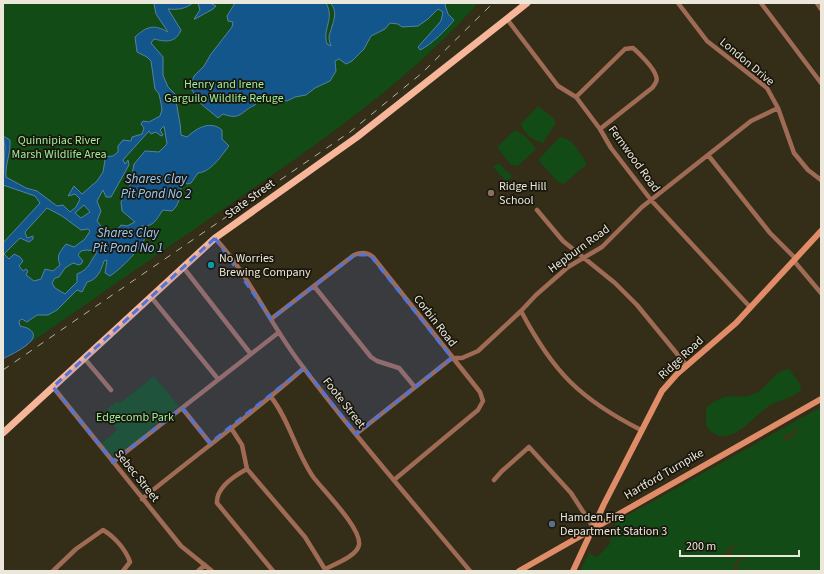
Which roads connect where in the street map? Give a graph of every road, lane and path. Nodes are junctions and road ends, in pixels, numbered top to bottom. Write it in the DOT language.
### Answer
graph roads {
  1 [pos="527,3"];
  2 [pos="678,3"];
  3 [pos="761,3"];
  4 [pos="817,3"];
  5 [pos="821,9"];
  6 [pos="507,19"];
  7 [pos="821,83"];
  8 [pos="576,97"];
  9 [pos="778,108"];
  10 [pos="600,128"];
  11 [pos="708,155"];
  12 [pos="821,180"];
  13 [pos="651,200"];
  14 [pos="537,210"];
  15 [pos="821,231"];
  16 [pos="215,238"];
  17 [pos="584,259"];
  18 [pos="795,260"];
  19 [pos="183,268"];
  20 [pos="314,286"];
  21 [pos="821,293"];
  22 [pos="151,297"];
  23 [pos="750,307"];
  24 [pos="521,311"];
  25 [pos="271,319"];
  26 [pos="278,333"];
  27 [pos="250,354"];
  28 [pos="84,358"];
  29 [pos="452,358"];
  30 [pos="687,366"];
  31 [pos="304,368"];
  32 [pos="218,379"];
  33 [pos="414,386"];
  34 [pos="53,387"];
  35 [pos="111,390"];
  36 [pos="271,397"];
  37 [pos="821,399"];
  38 [pos="182,408"];
  39 [pos="231,428"];
  40 [pos="641,430"];
  41 [pos="3,433"];
  42 [pos="356,434"];
  43 [pos="210,443"];
  44 [pos="113,462"];
  45 [pos="247,469"];
  46 [pos="394,480"];
  47 [pos="494,480"];
  48 [pos="142,499"];
  49 [pos="594,527"];
  50 [pos="204,565"];
  51 [pos="326,570"];
  52 [pos="53,571"];
  53 [pos="123,571"];
  54 [pos="198,571"];
  55 [pos="212,571"];
  56 [pos="273,571"];
  57 [pos="470,571"];
  58 [pos="519,571"];
  59 [pos="573,571"];
  1 -- 6 [label="main road, State Street"];
  2 -- 9 [label="street, London Drive"];
  3 -- 7 [label="street"];
  4 -- 5 [label="street"];
  6 -- 8 [label="street, Fernwood Road"];
  6 -- 16 [label="main road, State Street"];
  8 -- 10 [label="street, Fernwood Road"];
  8 -- 10 [label="street"];
  9 -- 11 [label="street, Hepburn Road"];
  9 -- 12 [label="street, London Drive"];
  10 -- 13 [label="street, Fernwood Road"];
  11 -- 13 [label="street, Hepburn Road"];
  11 -- 18 [label="street"];
  13 -- 17 [label="street, Hepburn Road"];
  13 -- 23 [label="street, Fernwood Road"];
  14 -- 17 [label="street"];
  15 -- 18 [label="main road, Ridge Road"];
  16 -- 19 [label="main road, State Street"];
  16 -- 25 [label="street, Foote Street"];
  17 -- 24 [label="street, Hepburn Road"];
  17 -- 30 [label="street"];
  18 -- 21 [label="street"];
  18 -- 23 [label="main road, Ridge Road"];
  19 -- 22 [label="main road, State Street"];
  19 -- 27 [label="street"];
  20 -- 25 [label="street, Corbin Road"];
  20 -- 29 [label="street, Corbin Road"];
  20 -- 33 [label="street"];
  22 -- 28 [label="main road, State Street"];
  22 -- 32 [label="street"];
  23 -- 30 [label="main road, Ridge Road"];
  24 -- 29 [label="street, Hepburn Road"];
  24 -- 40 [label="street"];
  25 -- 26 [label="street, Foote Street"];
  26 -- 27 [label="street"];
  26 -- 31 [label="street, Foote Street"];
  27 -- 32 [label="street"];
  28 -- 34 [label="main road, State Street"];
  28 -- 35 [label="street"];
  29 -- 33 [label="street, Hepburn Road"];
  29 -- 46 [label="street, Corbin Road"];
  30 -- 40 [label="main road, Ridge Road"];
  31 -- 36 [label="street"];
  31 -- 42 [label="street, Foote Street"];
  32 -- 38 [label="street"];
  33 -- 42 [label="street, Hepburn Road"];
  34 -- 41 [label="main road, State Street"];
  34 -- 44 [label="street, Sebec Street"];
  36 -- 39 [label="street"];
  36 -- 51 [label="street"];
  37 -- 49 [label="main road, Hartford Turnpike"];
  38 -- 43 [label="street"];
  38 -- 44 [label="street"];
  39 -- 43 [label="street"];
  39 -- 45 [label="street"];
  40 -- 49 [label="main road, Ridge Road"];
  42 -- 46 [label="street, Foote Street"];
  43 -- 48 [label="street"];
  44 -- 48 [label="street, Sebec Street"];
  45 -- 51 [label="street"];
  45 -- 56 [label="street"];
  46 -- 57 [label="street, Foote Street"];
  47 -- 49 [label="street"];
  48 -- 50 [label="street, Sebec Street"];
  49 -- 58 [label="main road, Hartford Turnpike"];
  49 -- 59 [label="main road, Ridge Road"];
  50 -- 54 [label="street"];
  50 -- 55 [label="street, Sebec Street"];
  52 -- 53 [label="street"];
}
